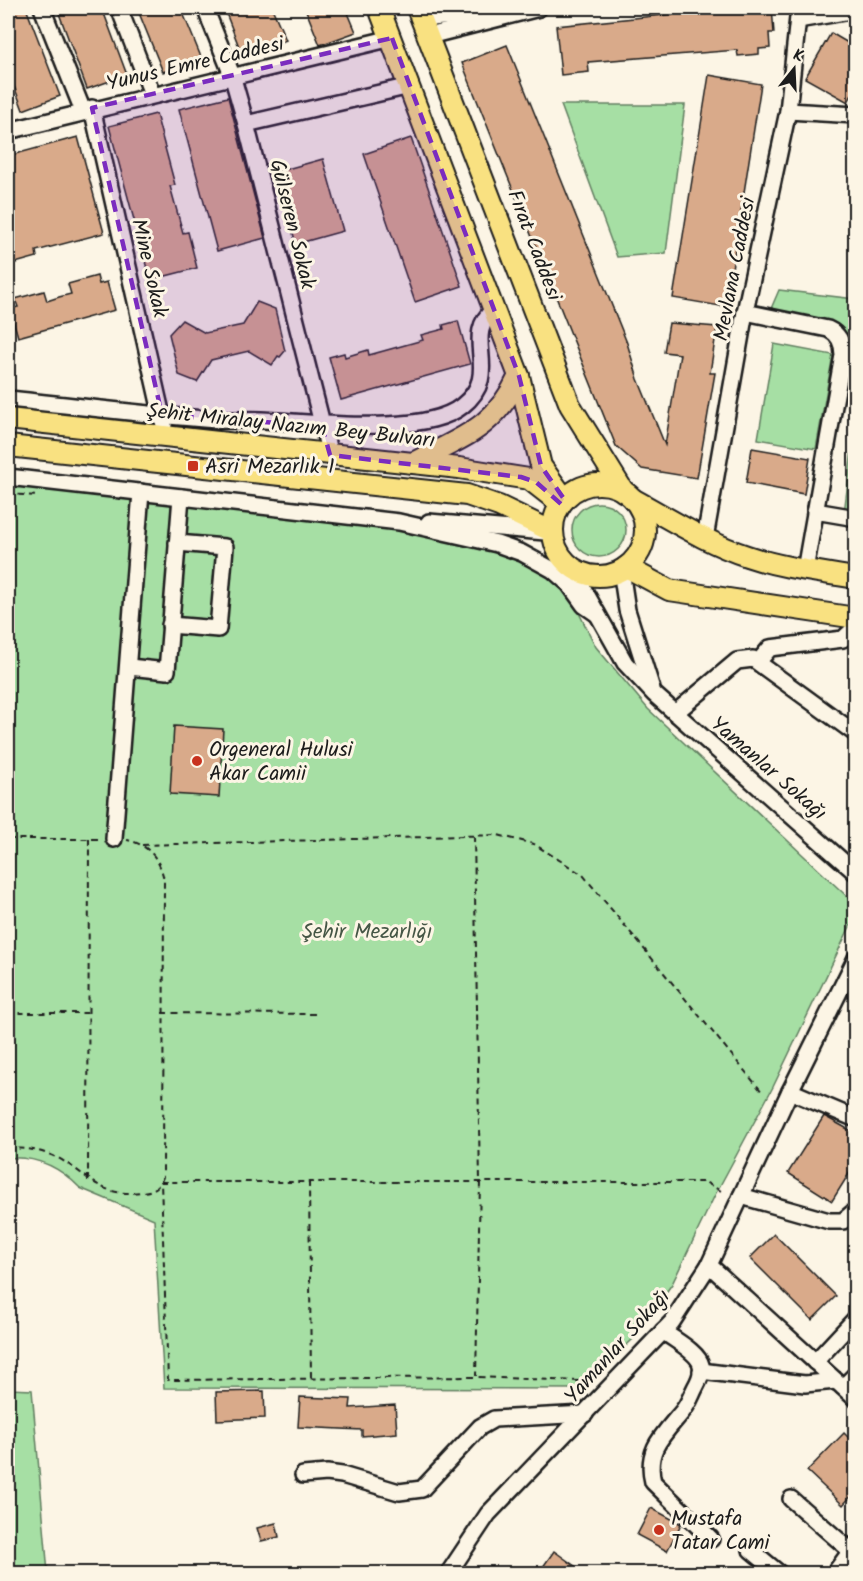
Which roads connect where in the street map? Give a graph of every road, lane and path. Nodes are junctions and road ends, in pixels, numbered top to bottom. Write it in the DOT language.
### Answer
graph roads {
  1 [pos="42,8"];
  2 [pos="118,8"];
  3 [pos="206,8"];
  4 [pos="379,8"];
  5 [pos="479,8"];
  6 [pos="539,8"];
  7 [pos="855,10"];
  8 [pos="798,14"];
  9 [pos="422,21"];
  10 [pos="392,38"];
  11 [pos="232,75"];
  12 [pos="410,86"];
  13 [pos="152,94"];
  14 [pos="87,110"];
  15 [pos="788,111"];
  16 [pos="855,115"];
  17 [pos="246,124"];
  18 [pos="8,130"];
  19 [pos="494,309"];
  20 [pos="746,312"];
  21 [pos="519,376"];
  22 [pos="8,399"];
  23 [pos="162,415"];
  24 [pos="8,419"];
  25 [pos="322,426"];
  26 [pos="167,436"];
  27 [pos="8,446"];
  28 [pos="330,455"];
  29 [pos="413,463"];
  30 [pos="8,477"];
  31 [pos="141,492"];
  32 [pos="628,495"];
  33 [pos="181,497"];
  34 [pos="563,501"];
  35 [pos="815,511"];
  36 [pos="855,518"];
  37 [pos="399,522"];
  38 [pos="553,532"];
  39 [pos="705,538"];
  40 [pos="177,543"];
  41 [pos="571,567"];
  42 [pos="624,569"];
  43 [pos="804,570"];
  44 [pos="855,578"];
  45 [pos="597,614"];
  46 [pos="855,618"];
  47 [pos="170,625"];
  48 [pos="855,627"];
  49 [pos="759,661"];
  50 [pos="129,667"];
  51 [pos="654,694"];
  52 [pos="675,713"];
  53 [pos="855,734"];
  54 [pos="474,836"];
  55 [pos="8,839"];
  56 [pos="89,839"];
  57 [pos="114,839"];
  58 [pos="142,845"];
  59 [pos="855,873"];
  60 [pos="855,958"];
  61 [pos="8,1013"];
  62 [pos="87,1013"];
  63 [pos="162,1013"];
  64 [pos="318,1014"];
  65 [pos="790,1091"];
  66 [pos="763,1093"];
  67 [pos="855,1119"];
  68 [pos="8,1150"];
  69 [pos="88,1181"];
  70 [pos="161,1182"];
  71 [pos="309,1182"];
  72 [pos="480,1182"];
  73 [pos="721,1191"];
  74 [pos="741,1196"];
  75 [pos="855,1210"];
  76 [pos="709,1265"];
  77 [pos="855,1318"];
  78 [pos="663,1331"];
  79 [pos="815,1362"];
  80 [pos="701,1371"];
  81 [pos="855,1374"];
  82 [pos="476,1377"];
  83 [pos="311,1379"];
  84 [pos="579,1381"];
  85 [pos="840,1384"];
  86 [pos="855,1399"];
  87 [pos="585,1414"];
  88 [pos="303,1475"];
  89 [pos="791,1499"];
  90 [pos="711,1539"];
  91 [pos="853,1547"];
  92 [pos="751,1550"];
  93 [pos="449,1573"];
  94 [pos="780,1574"];
  95 [pos="834,1574"];
  1 -- 14 [label="street, Mine Sokak"];
  2 -- 13 [label="street"];
  3 -- 11 [label="street, Gülseren Sokak"];
  4 -- 10 [label="main road"];
  5 -- 9 [label="street"];
  6 -- 9 [label="street"];
  7 -- 8 [label="street"];
  8 -- 15 [label="street, Mevlana Caddesi"];
  9 -- 32 [label="main road, Fırat Caddesi"];
  10 -- 11 [label="street, Yunus Emre Caddesi"];
  10 -- 12 [label="main road"];
  11 -- 13 [label="street, Yunus Emre Caddesi"];
  11 -- 17 [label="street, Gülseren Sokak"];
  12 -- 17 [label="street"];
  12 -- 19 [label="main road"];
  13 -- 14 [label="street, Yunus Emre Caddesi"];
  14 -- 18 [label="street, Yunus Emre Caddesi"];
  14 -- 23 [label="street, Mine Sokak"];
  15 -- 16 [label="street"];
  15 -- 20 [label="street, Mevlana Caddesi"];
  17 -- 25 [label="street, Gülseren Sokak"];
  19 -- 21 [label="main road"];
  19 -- 25 [label="street"];
  20 -- 35 [label="street"];
  20 -- 39 [label="street, Mevlana Caddesi"];
  21 -- 29 [label="main road"];
  21 -- 34 [label="main road"];
  22 -- 23 [label="street"];
  23 -- 25 [label="street"];
  23 -- 26 [label="street, Mine Sokak"];
  24 -- 26 [label="main road, Şehit Miralay Nazım Bey Bulvarı"];
  25 -- 28 [label="street, Gülseren Sokak"];
  26 -- 28 [label="main road, Şehit Miralay Nazım Bey Bulvarı"];
  27 -- 38 [label="main road"];
  28 -- 29 [label="main road, Şehit Miralay Nazım Bey Bulvarı"];
  29 -- 34 [label="main road, Şehit Miralay Nazım Bey Bulvarı"];
  30 -- 31 [label="street"];
  31 -- 33 [label="street"];
  31 -- 50 [label="street"];
  32 -- 34 [label="main road"];
  32 -- 39 [label="main road"];
  32 -- 42 [label="main road"];
  33 -- 37 [label="street"];
  33 -- 40 [label="street"];
  34 -- 38 [label="main road"];
  35 -- 36 [label="street"];
  35 -- 43 [label="street"];
  37 -- 38 [label="street"];
  37 -- 45 [label="street"];
  38 -- 41 [label="main road"];
  39 -- 43 [label="main road"];
  40 -- 47 [label="street"];
  40 -- 47 [label="street"];
  41 -- 42 [label="main road"];
  41 -- 45 [label="street, Yamanlar Sokağı"];
  42 -- 46 [label="main road"];
  42 -- 51 [label="street"];
  43 -- 44 [label="main road"];
  45 -- 51 [label="street, Yamanlar Sokağı"];
  47 -- 50 [label="street"];
  48 -- 49 [label="street"];
  49 -- 52 [label="street"];
  49 -- 53 [label="street"];
  50 -- 57 [label="street"];
  51 -- 52 [label="street, Yamanlar Sokağı"];
  52 -- 59 [label="street, Yamanlar Sokağı"];
  54 -- 58 [label="path"];
  54 -- 66 [label="path"];
  54 -- 72 [label="path"];
  55 -- 56 [label="path"];
  56 -- 57 [label="path"];
  56 -- 62 [label="path"];
  57 -- 58 [label="path"];
  58 -- 63 [label="path"];
  60 -- 65 [label="street, Yamanlar Sokağı"];
  61 -- 62 [label="path"];
  62 -- 69 [label="path"];
  63 -- 64 [label="path"];
  63 -- 70 [label="path"];
  65 -- 67 [label="street"];
  65 -- 74 [label="street, Yamanlar Sokağı"];
  68 -- 69 [label="path"];
  69 -- 70 [label="path"];
  70 -- 71 [label="path"];
  70 -- 83 [label="path"];
  71 -- 72 [label="path"];
  71 -- 83 [label="path"];
  72 -- 73 [label="path"];
  72 -- 82 [label="path"];
  74 -- 75 [label="street"];
  74 -- 76 [label="street, Yamanlar Sokağı"];
  76 -- 78 [label="street, Yamanlar Sokağı"];
  76 -- 79 [label="street"];
  77 -- 79 [label="street"];
  78 -- 80 [label="street"];
  78 -- 87 [label="street, Yamanlar Sokağı"];
  79 -- 85 [label="street"];
  80 -- 85 [label="street"];
  80 -- 90 [label="street"];
  81 -- 85 [label="street"];
  82 -- 83 [label="path"];
  82 -- 84 [label="path"];
  85 -- 86 [label="street"];
  87 -- 88 [label="street"];
  87 -- 93 [label="street, Yamanlar Sokağı"];
  89 -- 91 [label="street"];
  91 -- 95 [label="street"];
  92 -- 94 [label="street"];
}
